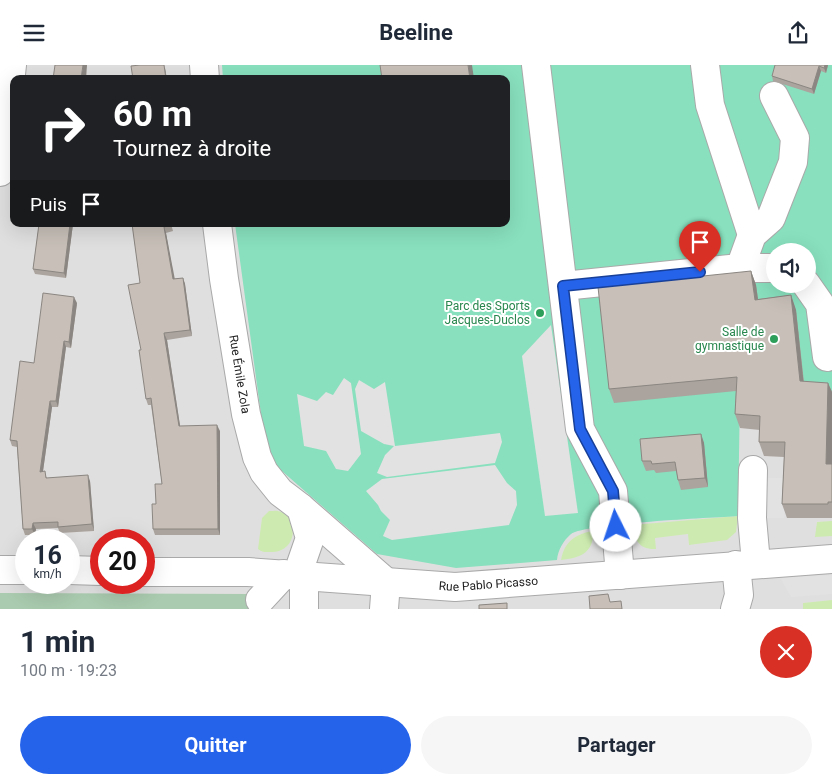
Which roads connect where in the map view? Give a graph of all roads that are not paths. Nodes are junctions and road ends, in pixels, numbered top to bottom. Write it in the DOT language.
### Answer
graph roads {
  1 [pos="536,65"];
  2 [pos="705,65"];
  3 [pos="10,83"];
  4 [pos="774,96"];
  5 [pos="0,172"];
  6 [pos="217,227"];
  7 [pos="752,235"];
  8 [pos="740,268"];
  9 [pos="766,268"];
  10 [pos="563,286"];
  11 [pos="812,293"];
  12 [pos="827,357"];
  13 [pos="753,470"];
  14 [pos="301,508"];
  15 [pos="832,559"];
  16 [pos="746,564"];
  17 [pos="155,572"];
  18 [pos="296,575"];
  19 [pos="620,575"];
  20 [pos="386,582"];
  21 [pos="260,600"];
  22 [pos="304,609"];
  23 [pos="384,609"];
  24 [pos="735,609"];
  1 -- 10 [label="street"];
  2 -- 7 [label="street"];
  3 -- 5 [label="street"];
  4 -- 7 [label="street"];
  6 -- 14 [label="street, Rue Émile Zola"];
  7 -- 8 [label="street"];
  8 -- 9 [label="street"];
  8 -- 10 [label="street"];
  10 -- 19 [label="street"];
  11 -- 12 [label="street"];
  13 -- 16 [label="street"];
  14 -- 18 [label="street"];
  14 -- 20 [label="street, Rue Émile Zola"];
  15 -- 16 [label="street, Rue Pablo Picasso"];
  16 -- 19 [label="street, Rue Pablo Picasso"];
  16 -- 24 [label="street"];
  17 -- 18 [label="street, Rue Pablo Picasso"];
  18 -- 20 [label="street, Rue Pablo Picasso"];
  18 -- 21 [label="street"];
  18 -- 22 [label="street"];
  19 -- 20 [label="street, Rue Pablo Picasso"];
  20 -- 23 [label="street"];
}
